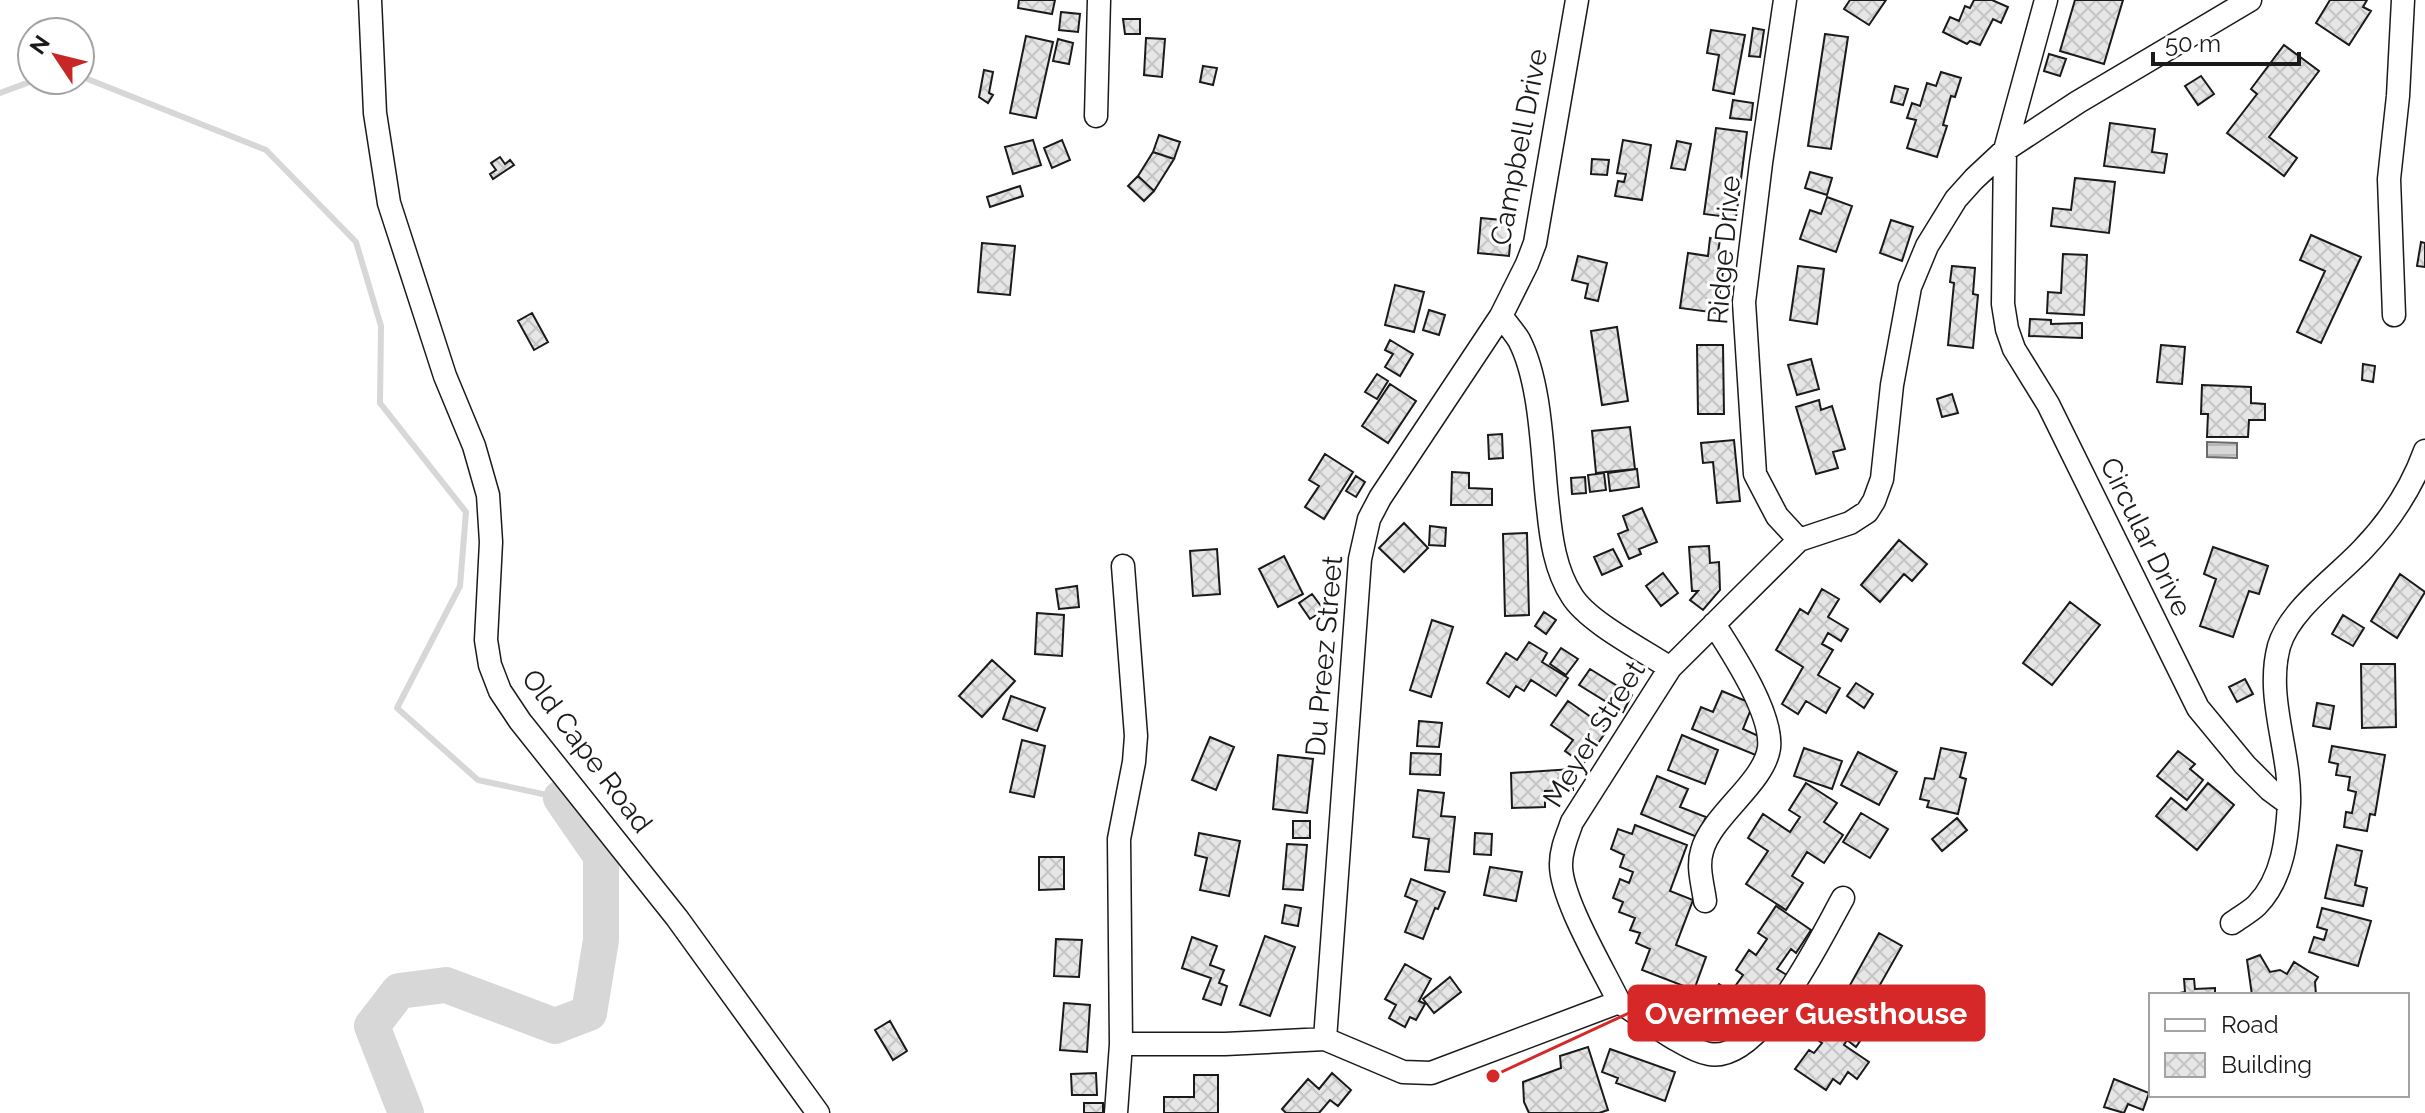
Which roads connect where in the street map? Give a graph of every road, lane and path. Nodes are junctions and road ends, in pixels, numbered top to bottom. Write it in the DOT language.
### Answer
graph roads {
  1 [pos="370,0"];
  2 [pos="1099,0"];
  3 [pos="1577,0"];
  4 [pos="1785,0"];
  5 [pos="2046,0"];
  6 [pos="2250,0"];
  7 [pos="2403,0"];
  8 [pos="1096,116"];
  9 [pos="2005,150"];
  10 [pos="2394,315"];
  11 [pos="1501,316"];
  12 [pos="2425,451"];
  13 [pos="1799,540"];
  14 [pos="1123,566"];
  15 [pos="1714,624"];
  16 [pos="1670,668"];
  17 [pos="2289,804"];
  18 [pos="1843,898"];
  19 [pos="1705,901"];
  20 [pos="2232,923"];
  21 [pos="1619,1002"];
  22 [pos="1325,1039"];
  23 [pos="1121,1044"];
  24 [pos="818,1113"];
  25 [pos="1116,1113"];
  1 -- 24 [label="street, Old Cape Road"];
  2 -- 8 [label="street"];
  3 -- 11 [label="street, Campbell Drive"];
  4 -- 13 [label="street, Ridge Drive"];
  5 -- 9 [label="street, Circular Drive"];
  6 -- 9 [label="street"];
  7 -- 10 [label="street"];
  9 -- 13 [label="street, Meyer Street"];
  9 -- 17 [label="street, Circular Drive"];
  11 -- 16 [label="street"];
  11 -- 22 [label="street, Du Preez Street"];
  12 -- 17 [label="street"];
  13 -- 15 [label="street, Meyer Street"];
  14 -- 23 [label="street"];
  15 -- 16 [label="street, Meyer Street"];
  15 -- 19 [label="street"];
  16 -- 21 [label="street, Meyer Street"];
  17 -- 20 [label="street"];
  18 -- 21 [label="street"];
  21 -- 22 [label="street"];
  22 -- 23 [label="street"];
  23 -- 25 [label="street"];
}
